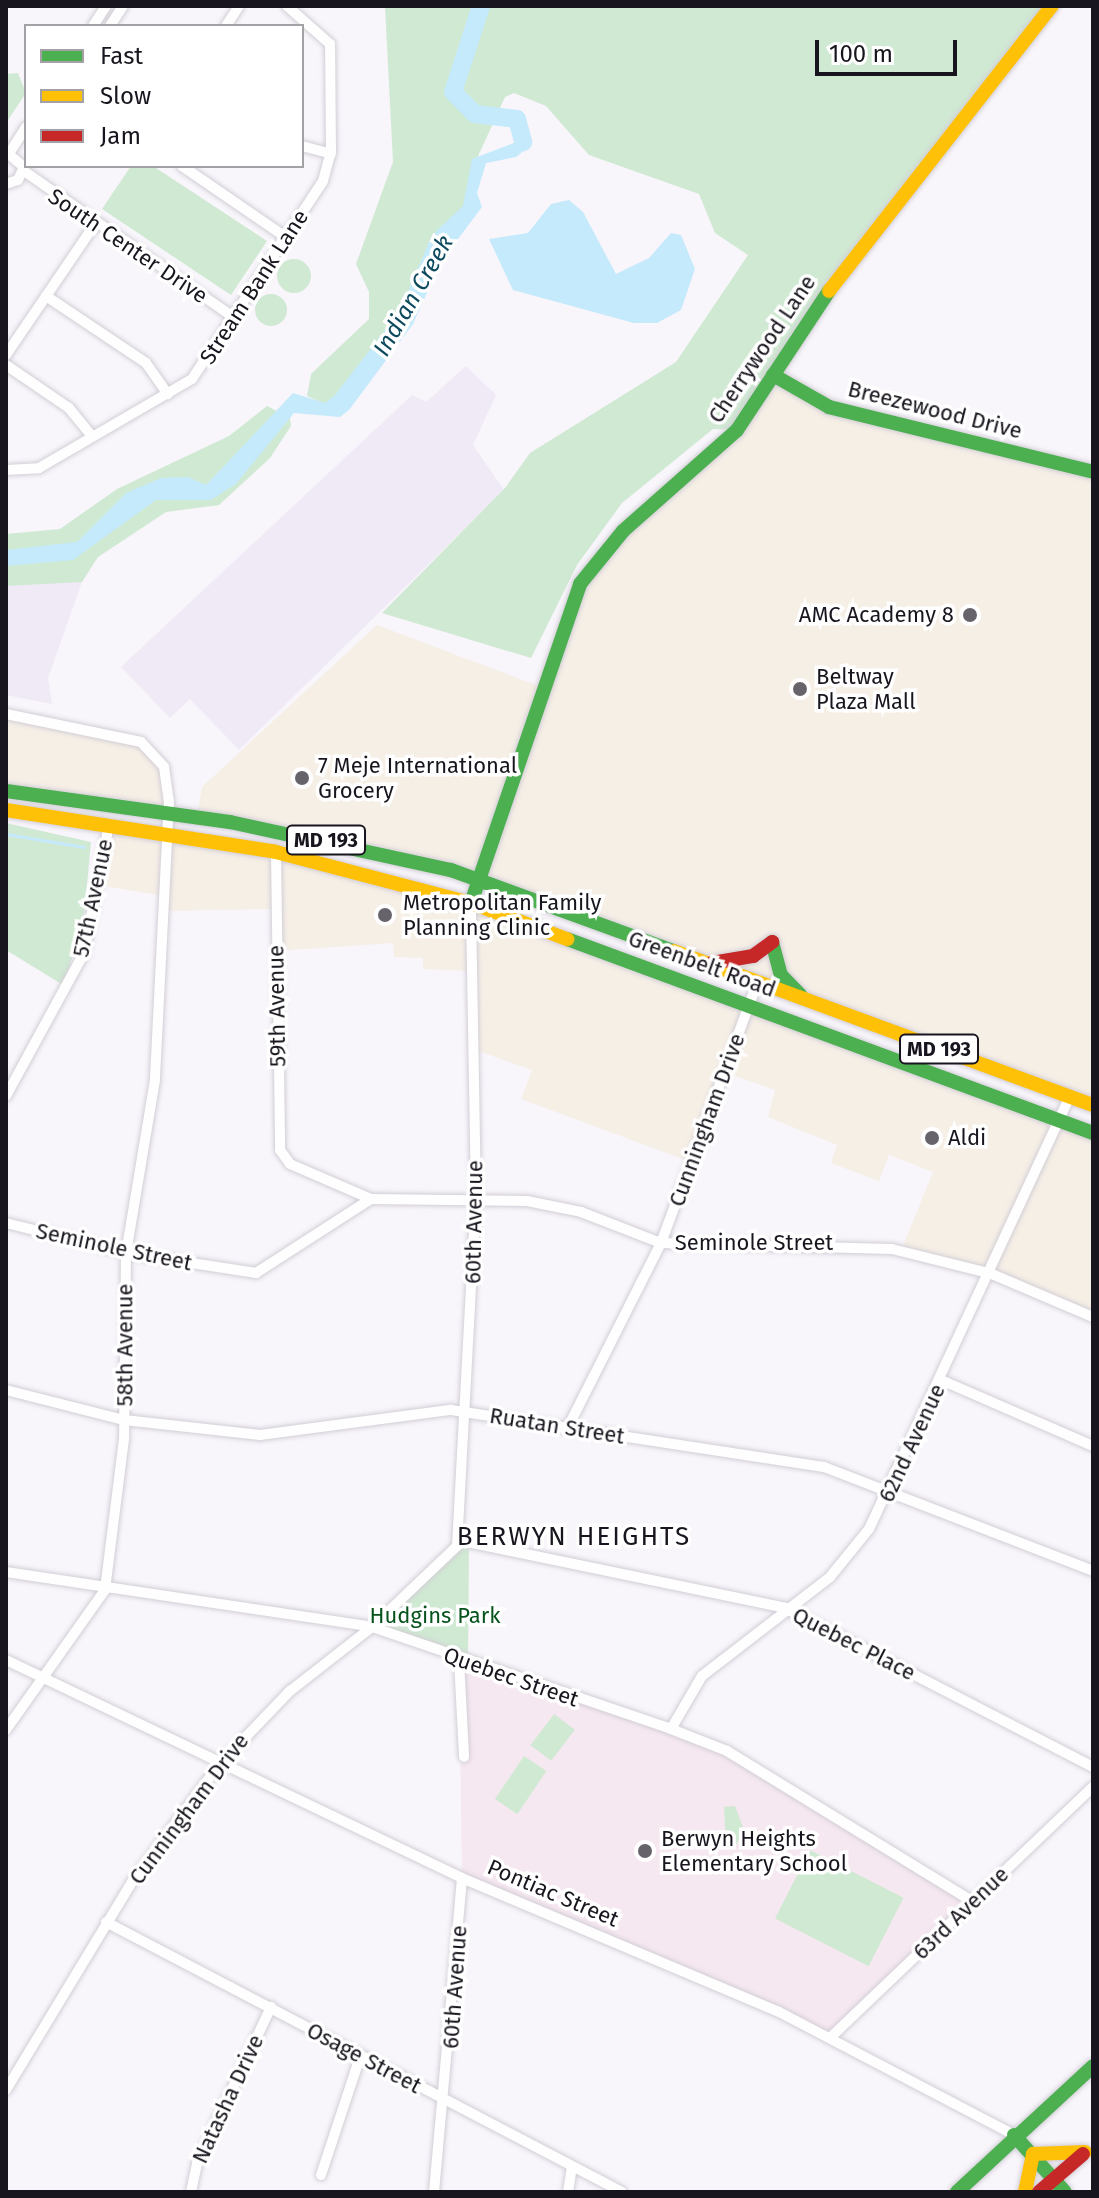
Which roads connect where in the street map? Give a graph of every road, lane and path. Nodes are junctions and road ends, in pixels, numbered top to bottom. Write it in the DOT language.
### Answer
graph roads {
  1 [pos="106,6"];
  2 [pos="123,6"];
  3 [pos="239,6"];
  4 [pos="287,6"];
  5 [pos="1052,6"];
  6 [pos="94,24"];
  7 [pos="111,24"];
  8 [pos="227,24"];
  9 [pos="24,130"];
  10 [pos="304,147"];
  11 [pos="8,152"];
  12 [pos="331,154"];
  13 [pos="24,155"];
  14 [pos="185,168"];
  15 [pos="24,171"];
  16 [pos="6,184"];
  17 [pos="95,224"];
  18 [pos="287,238"];
  19 [pos="46,296"];
  20 [pos="235,318"];
  21 [pos="6,355"];
  22 [pos="6,365"];
  23 [pos="773,375"];
  24 [pos="168,394"];
  25 [pos="92,436"];
  26 [pos="6,470"];
  27 [pos="1093,472"];
  28 [pos="6,714"];
  29 [pos="6,791"];
  30 [pos="6,810"];
  31 [pos="169,811"];
  32 [pos="109,824"];
  33 [pos="168,833"];
  34 [pos="276,852"];
  35 [pos="480,880"];
  36 [pos="471,903"];
  37 [pos="703,964"];
  38 [pos="757,983"];
  39 [pos="808,1002"];
  40 [pos="749,1004"];
  41 [pos="6,1096"];
  42 [pos="1070,1096"];
  43 [pos="1093,1105"];
  44 [pos="1061,1120"];
  45 [pos="1093,1133"];
  46 [pos="476,1197"];
  47 [pos="371,1199"];
  48 [pos="6,1223"];
  49 [pos="661,1243"];
  50 [pos="126,1253"];
  51 [pos="992,1274"];
  52 [pos="1093,1317"];
  53 [pos="941,1380"];
  54 [pos="6,1390"];
  55 [pos="470,1412"];
  56 [pos="124,1420"];
  57 [pos="568,1427"];
  58 [pos="1093,1446"];
  59 [pos="893,1491"];
  60 [pos="458,1540"];
  61 [pos="1093,1571"];
  62 [pos="6,1572"];
  63 [pos="105,1590"];
  64 [pos="785,1608"];
  65 [pos="372,1627"];
  66 [pos="6,1660"];
  67 [pos="459,1660"];
  68 [pos="44,1684"];
  69 [pos="671,1729"];
  70 [pos="6,1730"];
  71 [pos="464,1757"];
  72 [pos="218,1766"];
  73 [pos="1093,1767"];
  74 [pos="1093,1787"];
  75 [pos="462,1878"];
  76 [pos="973,1902"];
  77 [pos="106,1922"];
  78 [pos="271,2007"];
  79 [pos="830,2038"];
  80 [pos="360,2057"];
  81 [pos="1093,2066"];
  82 [pos="6,2090"];
  83 [pos="447,2103"];
  84 [pos="1037,2116"];
  85 [pos="1014,2135"];
  86 [pos="1089,2148"];
  87 [pos="1032,2153"];
  88 [pos="572,2166"];
  89 [pos="321,2175"];
  90 [pos="1054,2178"];
  91 [pos="191,2192"];
  92 [pos="434,2192"];
  93 [pos="568,2192"];
  94 [pos="622,2192"];
  95 [pos="957,2192"];
  96 [pos="1025,2192"];
  97 [pos="1039,2192"];
  98 [pos="1065,2192"];
  1 -- 6 [label="street"];
  2 -- 7 [label="street"];
  3 -- 8 [label="street"];
  4 -- 12 [label="street, Stream Bank Lane"];
  5 -- 23 [label="main road, Cherrywood Lane"];
  9 -- 11 [label="street"];
  10 -- 12 [label="street"];
  11 -- 13 [label="street"];
  12 -- 18 [label="street, Stream Bank Lane"];
  13 -- 15 [label="street"];
  14 -- 18 [label="street"];
  15 -- 16 [label="street"];
  15 -- 17 [label="street, South Center Drive"];
  17 -- 19 [label="street"];
  17 -- 20 [label="street, South Center Drive"];
  18 -- 20 [label="street, Stream Bank Lane"];
  19 -- 21 [label="street"];
  19 -- 24 [label="street"];
  20 -- 24 [label="street, Stream Bank Lane"];
  22 -- 25 [label="street"];
  23 -- 27 [label="main road, Breezewood Drive"];
  23 -- 35 [label="main road, Cherrywood Lane"];
  24 -- 25 [label="street, Stream Bank Lane"];
  25 -- 26 [label="street, Stream Bank Lane"];
  28 -- 31 [label="street, 58th Avenue"];
  29 -- 31 [label="main road, Greenbelt Road / MD 193"];
  30 -- 32 [label="main road, Greenbelt Road / MD 193"];
  31 -- 33 [label="street, 58th Avenue"];
  31 -- 35 [label="main road, Greenbelt Road / MD 193"];
  32 -- 33 [label="main road, Greenbelt Road / MD 193"];
  32 -- 41 [label="street, 57th Avenue"];
  33 -- 34 [label="main road, Greenbelt Road / MD 193"];
  33 -- 50 [label="street, 58th Avenue"];
  34 -- 36 [label="main road, Greenbelt Road / MD 193"];
  34 -- 47 [label="street, 59th Avenue"];
  35 -- 36 [label="main road, Cherrywood Lane"];
  35 -- 37 [label="main road, Greenbelt Road / MD 193"];
  36 -- 40 [label="main road, Greenbelt Road / MD 193"];
  36 -- 46 [label="street, 60th Avenue"];
  37 -- 38 [label="main road, Greenbelt Road / MD 193"];
  37 -- 39 [label="main road"];
  38 -- 39 [label="main road, Greenbelt Road / MD 193"];
  38 -- 40 [label="street, Cunningham Drive"];
  39 -- 42 [label="main road, Greenbelt Road / MD 193"];
  40 -- 44 [label="main road, Greenbelt Road / MD 193"];
  40 -- 49 [label="street, Cunningham Drive"];
  42 -- 43 [label="main road, Greenbelt Road / MD 193"];
  42 -- 44 [label="street, 62nd Avenue"];
  44 -- 45 [label="main road, Greenbelt Road / MD 193"];
  44 -- 51 [label="street, 62nd Avenue"];
  46 -- 47 [label="street, Seminole Street"];
  46 -- 49 [label="street, Seminole Street"];
  46 -- 55 [label="street, 60th Avenue"];
  47 -- 50 [label="street, Seminole Street"];
  48 -- 50 [label="street, Seminole Street"];
  49 -- 51 [label="street, Seminole Street"];
  49 -- 57 [label="street, Cunningham Drive"];
  50 -- 56 [label="street, 58th Avenue"];
  51 -- 52 [label="street, Seminole Street"];
  51 -- 53 [label="street, 62nd Avenue"];
  53 -- 58 [label="street"];
  53 -- 59 [label="street, 62nd Avenue"];
  54 -- 56 [label="street, Ruatan Street"];
  55 -- 56 [label="street, Ruatan Street"];
  55 -- 57 [label="street, Ruatan Street"];
  55 -- 60 [label="street, 60th Avenue"];
  56 -- 63 [label="street, 58th Avenue"];
  57 -- 59 [label="street, Ruatan Street"];
  59 -- 61 [label="street, Ruatan Street"];
  59 -- 64 [label="street, 62nd Avenue"];
  60 -- 64 [label="street, Quebec Place"];
  60 -- 65 [label="street, Cunningham Drive"];
  62 -- 63 [label="street, Quebec Street"];
  63 -- 65 [label="street, Quebec Street"];
  63 -- 68 [label="street, 58th Avenue"];
  64 -- 69 [label="street, 62nd Avenue"];
  64 -- 73 [label="street, Quebec Place"];
  65 -- 67 [label="street, Quebec Street"];
  65 -- 72 [label="street, Cunningham Drive"];
  66 -- 68 [label="street, Pontiac Street"];
  67 -- 69 [label="street, Quebec Street"];
  67 -- 71 [label="street"];
  68 -- 70 [label="street, 58th Avenue"];
  68 -- 72 [label="street, Pontiac Street"];
  69 -- 76 [label="street, Quebec Street"];
  72 -- 75 [label="street, Pontiac Street"];
  72 -- 77 [label="street, Cunningham Drive"];
  74 -- 76 [label="street, 63rd Avenue"];
  75 -- 79 [label="street, Pontiac Street"];
  75 -- 83 [label="street, 60th Avenue"];
  76 -- 79 [label="street, 63rd Avenue"];
  77 -- 78 [label="street, Osage Street"];
  77 -- 82 [label="street, Cunningham Drive"];
  78 -- 80 [label="street, Osage Street"];
  78 -- 91 [label="street, Natasha Drive"];
  79 -- 85 [label="street, Pontiac Street"];
  80 -- 83 [label="street, Osage Street"];
  80 -- 89 [label="street"];
  81 -- 84 [label="main road"];
  83 -- 88 [label="street, Osage Street"];
  83 -- 92 [label="street, 60th Avenue"];
  84 -- 85 [label="main road"];
  84 -- 87 [label="main road"];
  85 -- 87 [label="main road, Pontiac Street"];
  85 -- 95 [label="main road"];
  86 -- 87 [label="main road"];
  86 -- 90 [label="main road"];
  87 -- 90 [label="main road, Pontiac Street"];
  87 -- 96 [label="main road"];
  88 -- 93 [label="street"];
  88 -- 94 [label="street, Osage Street"];
  90 -- 97 [label="main road"];
  90 -- 98 [label="main road, Pontiac Street"];
}
